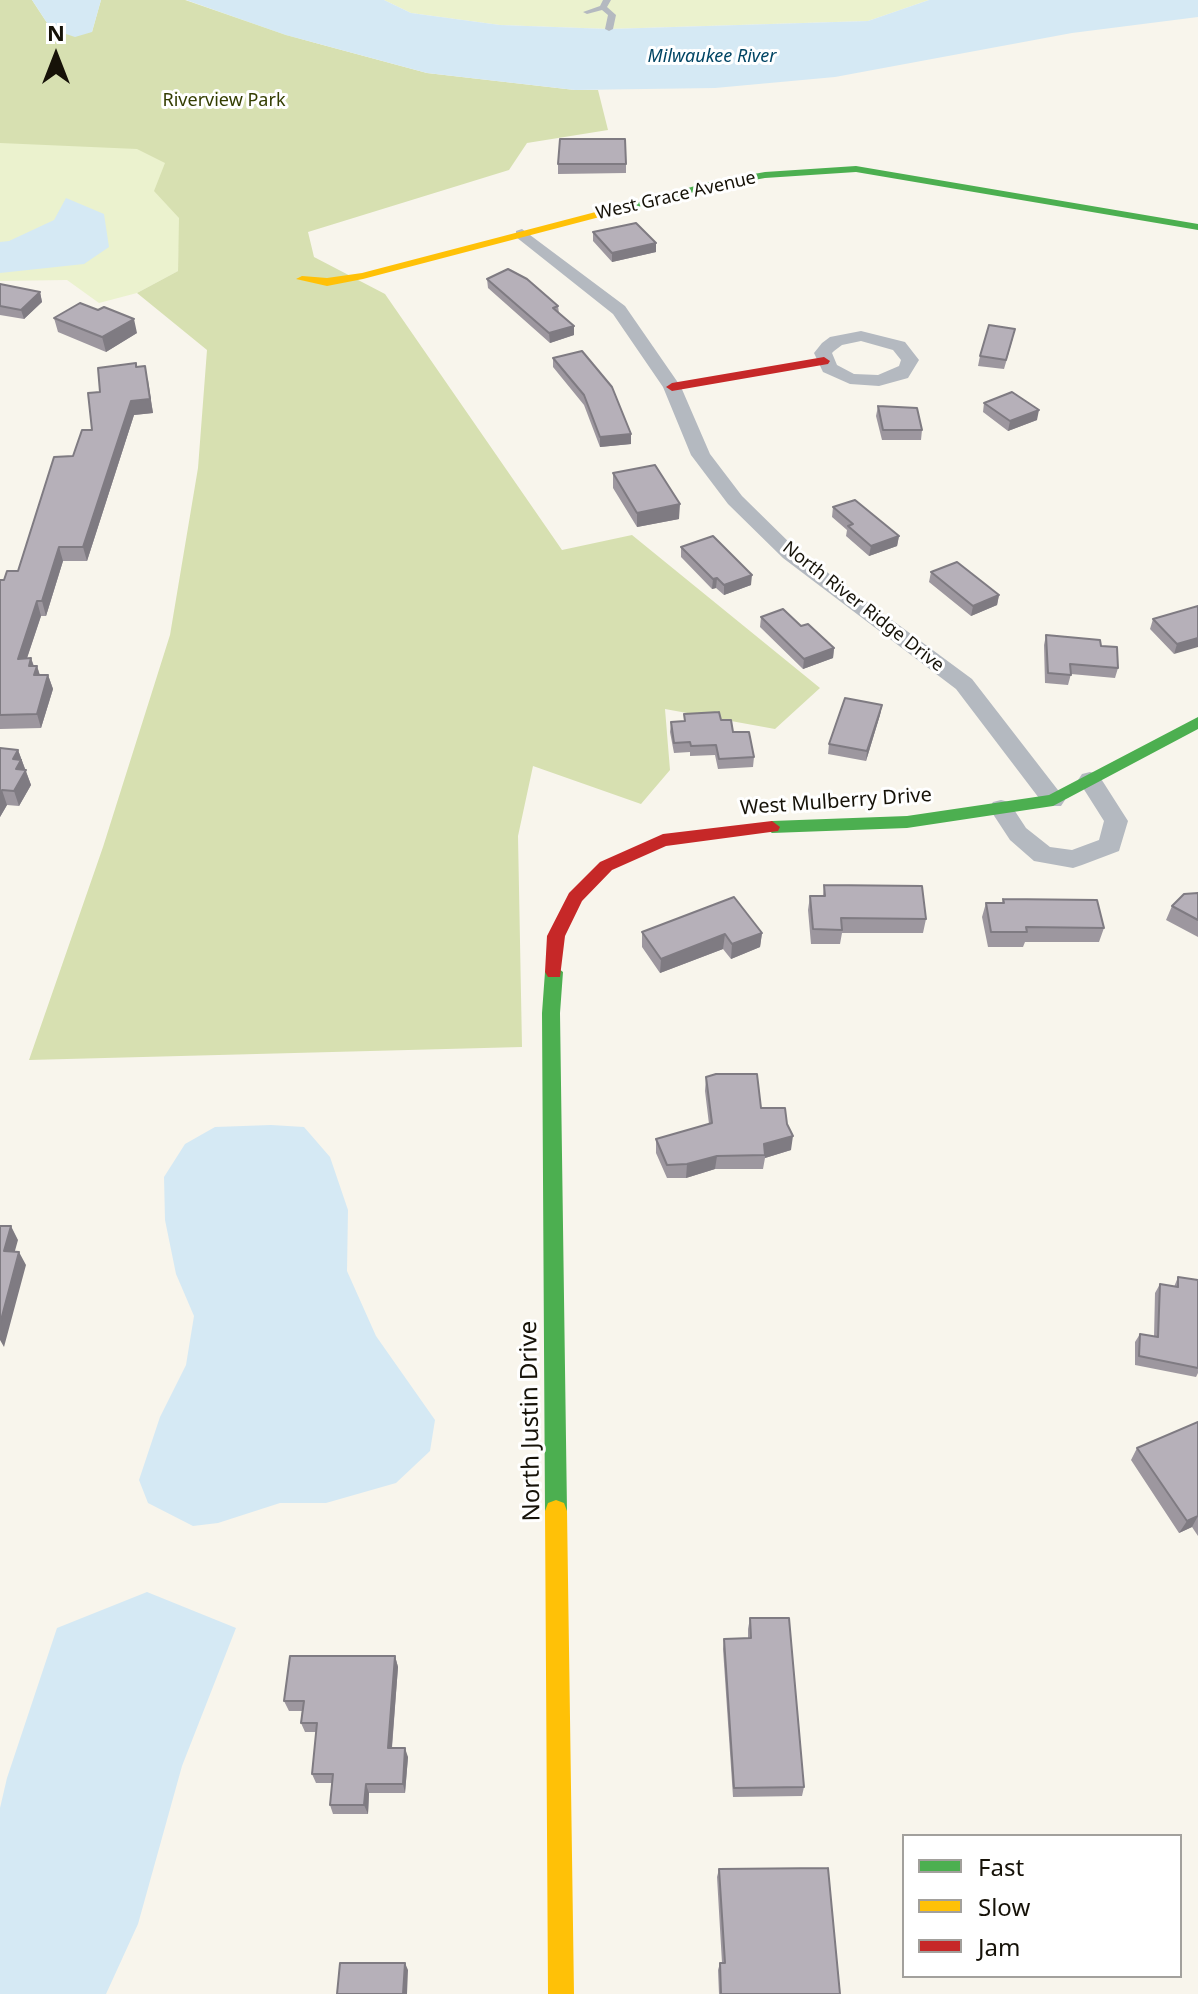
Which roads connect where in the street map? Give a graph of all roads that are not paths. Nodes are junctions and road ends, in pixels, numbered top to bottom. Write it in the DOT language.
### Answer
graph roads {
  1 [pos="605,4"];
  2 [pos="587,12"];
  3 [pos="609,29"];
  4 [pos="1198,227"];
  5 [pos="522,234"];
  6 [pos="302,279"];
  7 [pos="824,361"];
  8 [pos="672,387"];
  9 [pos="1198,722"];
  10 [pos="1090,780"];
  11 [pos="1053,800"];
  12 [pos="1001,808"];
  13 [pos="606,866"];
  14 [pos="561,1994"];
  1 -- 2 [label="lane"];
  1 -- 3 [label="lane"];
  4 -- 5 [label="street, West Grace Avenue"];
  5 -- 6 [label="street, West Grace Avenue"];
  5 -- 8 [label="street, North River Ridge Drive"];
  7 -- 8 [label="street"];
  8 -- 11 [label="street, North River Ridge Drive"];
  9 -- 10 [label="street, West Mulberry Drive"];
  10 -- 11 [label="street, West Mulberry Drive"];
  10 -- 12 [label="street"];
  11 -- 12 [label="street, West Mulberry Drive"];
  12 -- 13 [label="street, West Mulberry Drive"];
  13 -- 14 [label="street, North Justin Drive"];
}
